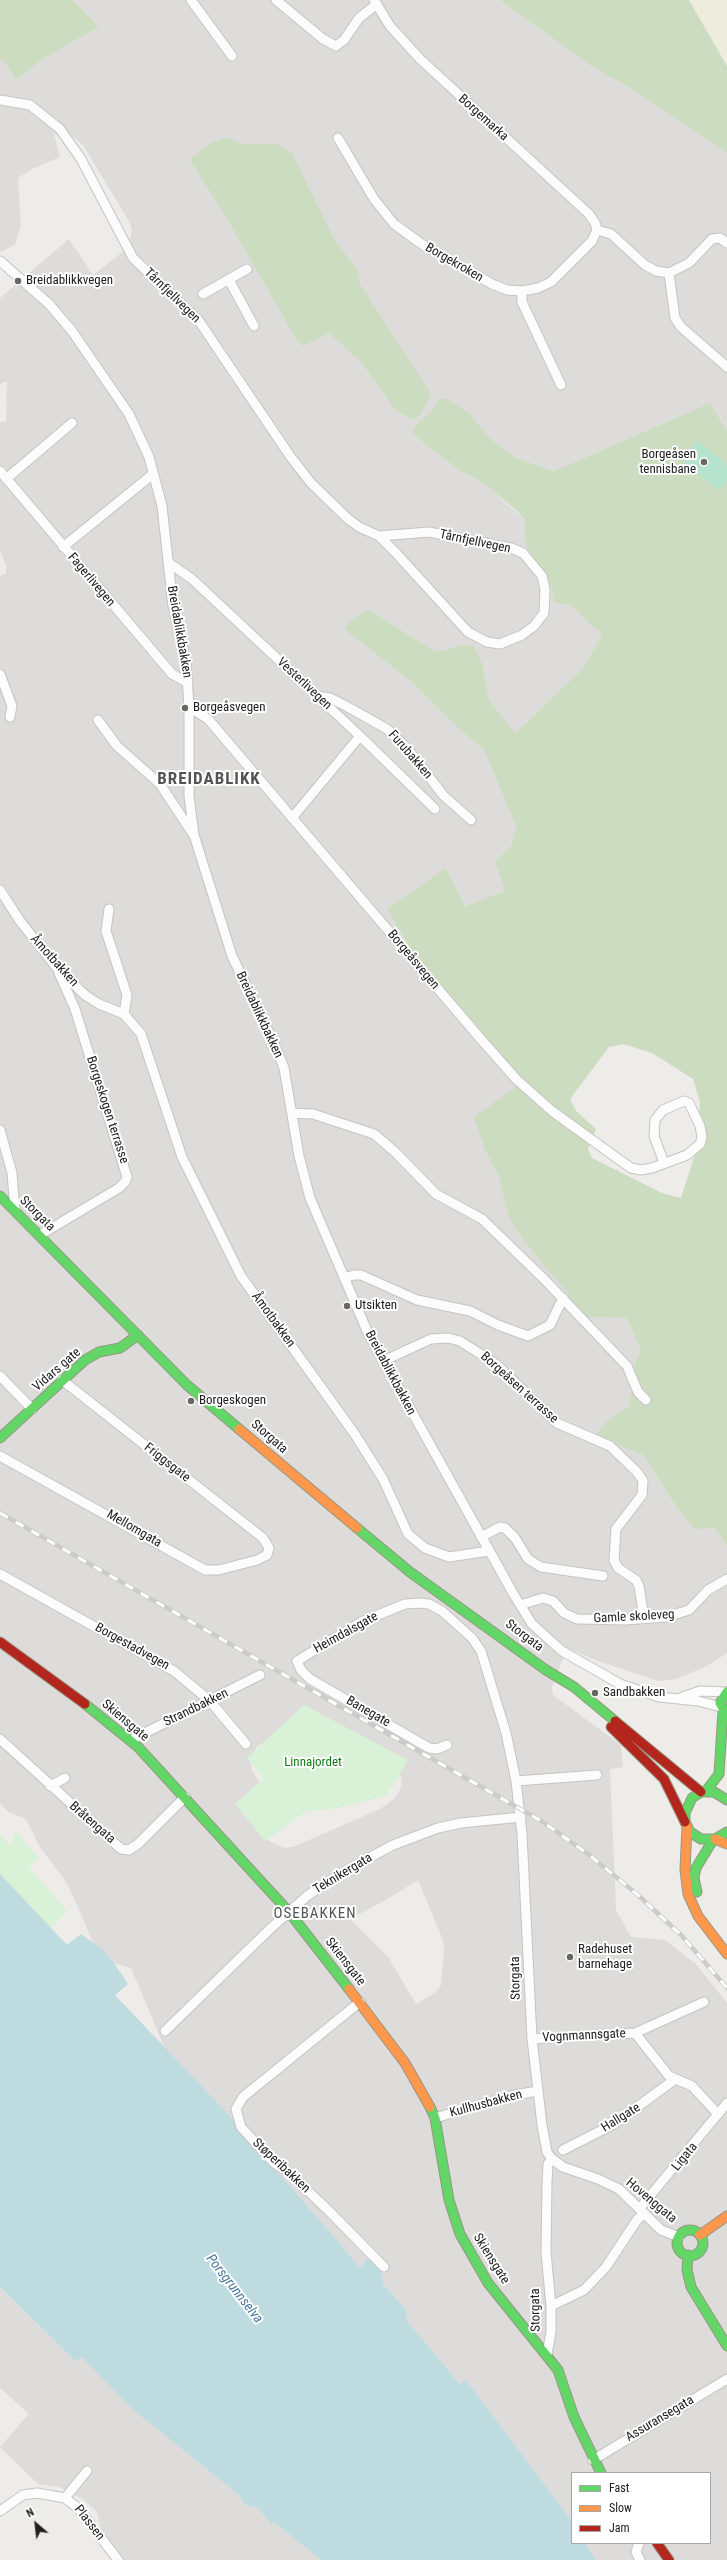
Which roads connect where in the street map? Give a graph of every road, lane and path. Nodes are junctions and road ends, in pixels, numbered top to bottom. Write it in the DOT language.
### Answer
graph roads {
  1 [pos="191,0"];
  2 [pos="276,0"];
  3 [pos="376,2"];
  4 [pos="232,56"];
  5 [pos="0,100"];
  6 [pos="338,138"];
  7 [pos="597,230"];
  8 [pos="727,243"];
  9 [pos="0,261"];
  10 [pos="247,269"];
  11 [pos="669,273"];
  12 [pos="229,280"];
  13 [pos="522,291"];
  14 [pos="203,294"];
  15 [pos="254,326"];
  16 [pos="727,367"];
  17 [pos="561,385"];
  18 [pos="72,423"];
  19 [pos="0,471"];
  20 [pos="153,474"];
  21 [pos="6,479"];
  22 [pos="378,536"];
  23 [pos="63,547"];
  24 [pos="169,563"];
  25 [pos="0,674"];
  26 [pos="188,683"];
  27 [pos="316,696"];
  28 [pos="189,707"];
  29 [pos="10,718"];
  30 [pos="98,720"];
  31 [pos="360,736"];
  32 [pos="435,809"];
  33 [pos="292,818"];
  34 [pos="471,820"];
  35 [pos="194,835"];
  36 [pos="0,890"];
  37 [pos="108,909"];
  38 [pos="57,968"];
  39 [pos="124,1014"];
  40 [pos="292,1113"];
  41 [pos="0,1130"];
  42 [pos="664,1162"];
  43 [pos="0,1196"];
  44 [pos="15,1210"];
  45 [pos="40,1235"];
  46 [pos="344,1278"];
  47 [pos="563,1298"];
  48 [pos="138,1335"];
  49 [pos="383,1361"];
  50 [pos="0,1376"];
  51 [pos="62,1380"];
  52 [pos="646,1400"];
  53 [pos="32,1409"];
  54 [pos="0,1438"];
  55 [pos="0,1456"];
  56 [pos="481,1537"];
  57 [pos="269,1548"];
  58 [pos="489,1551"];
  59 [pos="0,1574"];
  60 [pos="603,1576"];
  61 [pos="724,1580"];
  62 [pos="419,1603"];
  63 [pos="520,1605"];
  64 [pos="644,1618"];
  65 [pos="0,1642"];
  66 [pos="297,1661"];
  67 [pos="546,1670"];
  68 [pos="260,1675"];
  69 [pos="726,1692"];
  70 [pos="679,1698"];
  71 [pos="210,1701"];
  72 [pos="723,1711"];
  73 [pos="0,1740"];
  74 [pos="131,1740"];
  75 [pos="246,1744"];
  76 [pos="447,1745"];
  77 [pos="598,1775"];
  78 [pos="65,1778"];
  79 [pos="516,1781"];
  80 [pos="50,1786"];
  81 [pos="704,1792"];
  82 [pos="185,1797"];
  83 [pos="727,1800"];
  84 [pos="521,1817"];
  85 [pos="686,1824"];
  86 [pos="727,1832"];
  87 [pos="714,1839"];
  88 [pos="727,1844"];
  89 [pos="289,1912"];
  90 [pos="727,1942"];
  91 [pos="727,1954"];
  92 [pos="360,2002"];
  93 [pos="704,2002"];
  94 [pos="165,2031"];
  95 [pos="635,2033"];
  96 [pos="532,2039"];
  97 [pos="674,2080"];
  98 [pos="537,2091"];
  99 [pos="727,2103"];
  100 [pos="718,2114"];
  101 [pos="435,2118"];
  102 [pos="563,2150"];
  103 [pos="552,2160"];
  104 [pos="642,2211"];
  105 [pos="727,2216"];
  106 [pos="700,2235"];
  107 [pos="678,2237"];
  108 [pos="688,2255"];
  109 [pos="384,2268"];
  110 [pos="551,2306"];
  111 [pos="727,2346"];
  112 [pos="546,2354"];
  113 [pos="727,2380"];
  114 [pos="593,2460"];
  115 [pos="87,2470"];
  116 [pos="600,2472"];
  117 [pos="65,2498"];
  118 [pos="0,2511"];
  119 [pos="639,2544"];
  120 [pos="658,2544"];
  121 [pos="118,2560"];
  122 [pos="640,2560"];
  123 [pos="669,2560"];
  1 -- 4 [label="street"];
  2 -- 3 [label="street"];
  3 -- 7 [label="street, Borgemarka"];
  5 -- 22 [label="street, Tårnfjellvegen"];
  6 -- 13 [label="street, Borgekroken"];
  7 -- 11 [label="street"];
  7 -- 13 [label="street, Borgekroken"];
  8 -- 11 [label="street"];
  9 -- 20 [label="street, Breidablikkbakken"];
  10 -- 12 [label="street"];
  11 -- 16 [label="street"];
  12 -- 14 [label="street"];
  12 -- 15 [label="street"];
  13 -- 17 [label="street"];
  18 -- 21 [label="street"];
  19 -- 21 [label="street, Fagerlivegen"];
  20 -- 23 [label="street"];
  20 -- 24 [label="street, Breidablikkbakken"];
  21 -- 23 [label="street, Fagerlivegen"];
  22 -- 22 [label="street, Tårnfjellvegen"];
  23 -- 26 [label="street, Fagerlivegen"];
  24 -- 26 [label="street, Breidablikkbakken"];
  24 -- 27 [label="street, Vesterlivegen"];
  25 -- 29 [label="street"];
  26 -- 28 [label="street, Breidablikkbakken"];
  27 -- 31 [label="street, Vesterlivegen"];
  27 -- 34 [label="street, Furubakken"];
  28 -- 33 [label="street, Borgeåsvegen"];
  28 -- 35 [label="street, Breidablikkbakken"];
  30 -- 35 [label="street"];
  31 -- 32 [label="street, Vesterlivegen"];
  31 -- 33 [label="street"];
  33 -- 42 [label="street, Borgeåsvegen"];
  35 -- 40 [label="street, Breidablikkbakken"];
  36 -- 38 [label="street, Åmotbakken"];
  37 -- 39 [label="street"];
  38 -- 39 [label="street, Åmotbakken"];
  38 -- 45 [label="street, Borgeskogen terrasse"];
  39 -- 58 [label="street, Åmotbakken"];
  40 -- 46 [label="street, Breidablikkbakken"];
  40 -- 47 [label="street"];
  41 -- 44 [label="street"];
  42 -- 42 [label="street, Borgeåsvegen"];
  43 -- 44 [label="main road, Storgata"];
  44 -- 45 [label="main road, Storgata"];
  45 -- 48 [label="main road, Storgata"];
  46 -- 47 [label="street"];
  46 -- 49 [label="street, Breidablikkbakken"];
  47 -- 52 [label="street"];
  48 -- 51 [label="main road, Vidars gate"];
  48 -- 67 [label="main road, Storgata"];
  49 -- 56 [label="street, Breidablikkbakken"];
  49 -- 64 [label="street, Borgeåsen terrasse"];
  50 -- 53 [label="street"];
  51 -- 53 [label="main road, Vidars gate"];
  51 -- 57 [label="street, Friggsgate"];
  53 -- 54 [label="main road, Vidars gate"];
  55 -- 57 [label="street, Mellomgata"];
  56 -- 58 [label="street, Breidablikkbakken"];
  56 -- 60 [label="street"];
  58 -- 63 [label="street, Breidablikkbakken"];
  59 -- 71 [label="street, Borgestadvegen"];
  61 -- 64 [label="street, Gamle skoleveg"];
  62 -- 66 [label="street, Heimdalsgate"];
  62 -- 79 [label="street, Storgata"];
  63 -- 64 [label="street, Gamle skoleveg"];
  63 -- 70 [label="street, Breidablikkbakken"];
  65 -- 74 [label="main road, Skiensgate"];
  66 -- 76 [label="street, Banegate"];
  67 -- 81 [label="main road, Storgata"];
  67 -- 85 [label="main road, Storgata"];
  68 -- 71 [label="street, Strandbakken"];
  69 -- 70 [label="street, Breidablikkbakken"];
  69 -- 72 [label="main road"];
  70 -- 72 [label="street, Breidablikkbakken"];
  71 -- 74 [label="street, Strandbakken"];
  71 -- 75 [label="street, Borgestadvegen"];
  72 -- 81 [label="main road"];
  73 -- 80 [label="street, Bråtengata"];
  74 -- 82 [label="main road, Skiensgate"];
  77 -- 79 [label="street"];
  78 -- 80 [label="street"];
  79 -- 84 [label="street, Storgata"];
  80 -- 82 [label="street, Bråtengata"];
  81 -- 83 [label="main road, Storgata"];
  81 -- 85 [label="main road"];
  82 -- 89 [label="main road, Skiensgate"];
  84 -- 89 [label="street, Teknikergata"];
  84 -- 96 [label="street, Storgata"];
  85 -- 87 [label="main road"];
  85 -- 91 [label="main road"];
  86 -- 87 [label="main road"];
  87 -- 88 [label="main road"];
  87 -- 90 [label="main road"];
  89 -- 92 [label="main road, Skiensgate"];
  89 -- 94 [label="street, Teknikergata"];
  92 -- 101 [label="main road, Skiensgate"];
  92 -- 109 [label="street, Støperibakken"];
  93 -- 95 [label="street, Vognmannsgate"];
  95 -- 96 [label="street, Vognmannsgate"];
  95 -- 97 [label="street, Vognmannsgate"];
  96 -- 98 [label="street, Storgata"];
  97 -- 100 [label="street, Vognmannsgate"];
  97 -- 102 [label="street, Hallgate"];
  98 -- 101 [label="street, Kullhusbakken"];
  98 -- 103 [label="street, Storgata"];
  99 -- 100 [label="street, Ligata"];
  100 -- 104 [label="street, Ligata"];
  101 -- 112 [label="main road, Skiensgate"];
  103 -- 104 [label="street, Hovenggata"];
  103 -- 110 [label="street, Storgata"];
  104 -- 107 [label="street, Hovenggata"];
  104 -- 110 [label="street, Ligata"];
  105 -- 106 [label="main road"];
  106 -- 107 [label="main road"];
  106 -- 108 [label="main road"];
  107 -- 108 [label="main road"];
  108 -- 111 [label="main road"];
  110 -- 112 [label="street, Storgata"];
  112 -- 114 [label="main road"];
  113 -- 114 [label="street, Assuransegata"];
  114 -- 116 [label="main road"];
  115 -- 117 [label="street, Plassen"];
  117 -- 118 [label="street"];
  117 -- 121 [label="street, Plassen"];
  119 -- 122 [label="street"];
  120 -- 123 [label="main road"];
}
